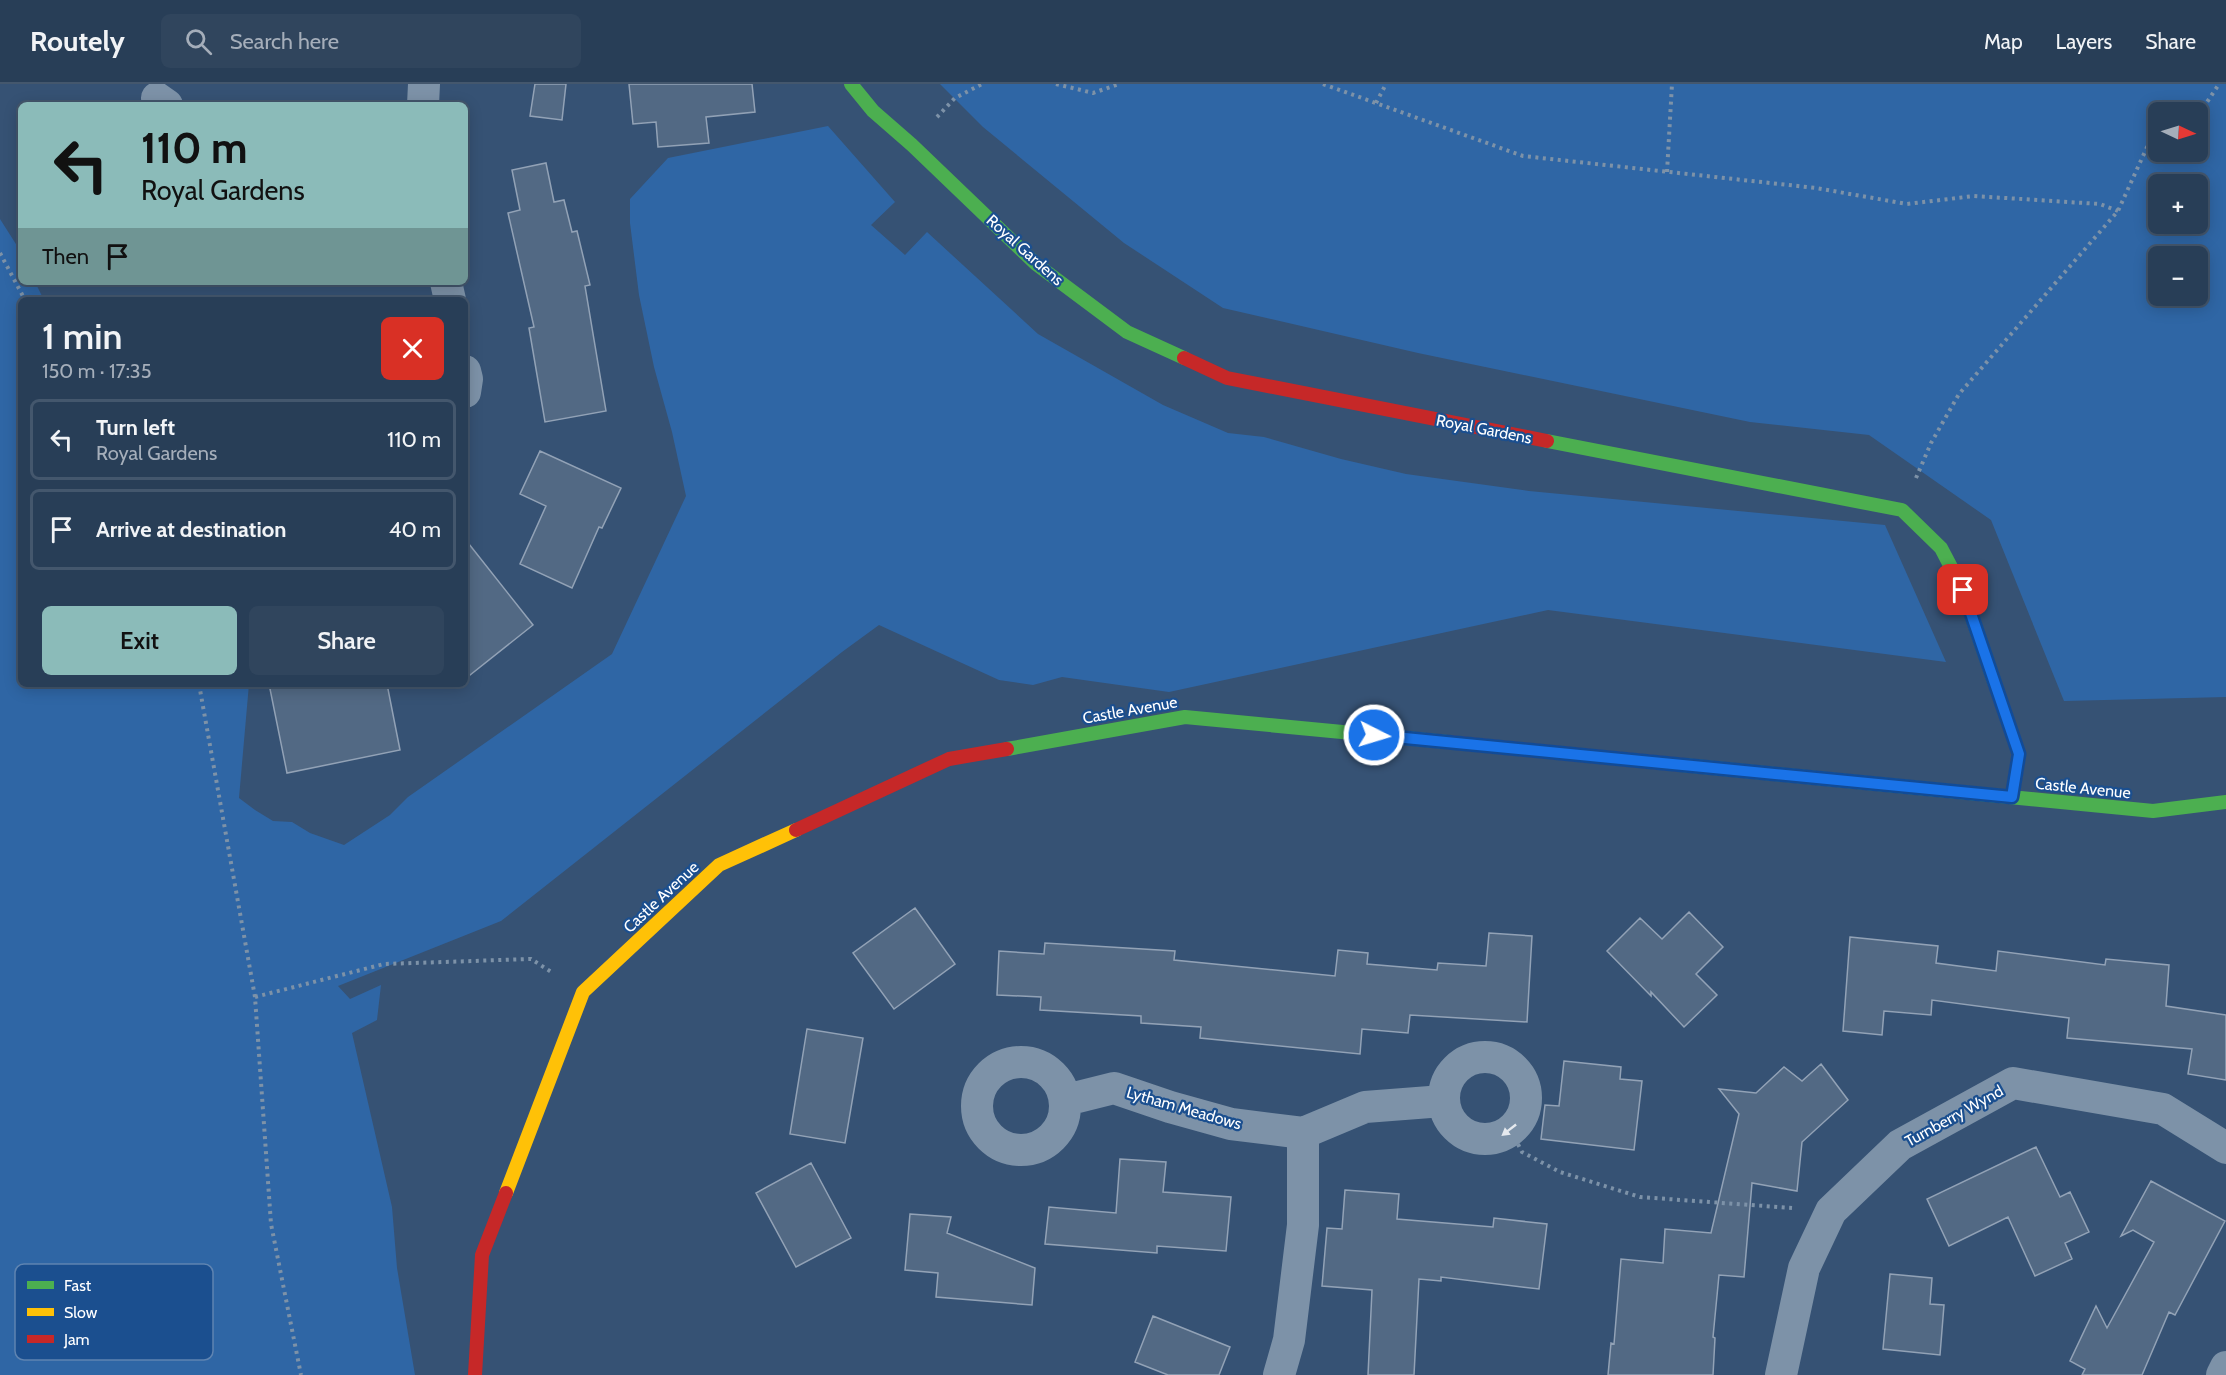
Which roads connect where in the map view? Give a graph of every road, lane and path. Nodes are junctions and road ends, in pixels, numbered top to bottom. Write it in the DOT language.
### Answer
graph roads {
  1 [pos="424,84"];
  2 [pos="851,84"];
  3 [pos="982,84"];
  4 [pos="1056,84"];
  5 [pos="1119,84"];
  6 [pos="1323,84"];
  7 [pos="1386,84"];
  8 [pos="1672,84"];
  9 [pos="2219,84"];
  10 [pos="423,102"];
  11 [pos="2207,102"];
  12 [pos="1377,103"];
  13 [pos="912,144"];
  14 [pos="2148,145"];
  15 [pos="1667,172"];
  16 [pos="2118,211"];
  17 [pos="0,253"];
  18 [pos="23,297"];
  19 [pos="1902,510"];
  20 [pos="200,687"];
  21 [pos="2012,797"];
  22 [pos="2226,802"];
  23 [pos="583,992"];
  24 [pos="255,998"];
  25 [pos="1066,1100"];
  26 [pos="1443,1101"];
  27 [pos="1511,1131"];
  28 [pos="1303,1132"];
  29 [pos="2226,1148"];
  30 [pos="1831,1211"];
  31 [pos="2226,1367"];
  32 [pos="301,1375"];
  33 [pos="475,1375"];
  34 [pos="1279,1375"];
  35 [pos="1781,1375"];
  36 [pos="2222,1375"];
  1 -- 10 [label="street"];
  2 -- 13 [label="street, Royal Gardens"];
  3 -- 13 [label="path"];
  4 -- 5 [label="path"];
  6 -- 12 [label="path"];
  7 -- 12 [label="path"];
  8 -- 15 [label="path"];
  9 -- 11 [label="path"];
  12 -- 15 [label="path"];
  13 -- 19 [label="street, Royal Gardens"];
  14 -- 16 [label="path"];
  15 -- 16 [label="path"];
  16 -- 19 [label="path"];
  17 -- 18 [label="path"];
  19 -- 21 [label="street"];
  20 -- 24 [label="path"];
  21 -- 22 [label="street, Castle Avenue"];
  21 -- 23 [label="street, Castle Avenue"];
  23 -- 24 [label="path"];
  23 -- 33 [label="street, Castle Avenue"];
  24 -- 32 [label="path"];
  25 -- 28 [label="street, Lytham Meadows"];
  27 -- 26 [label="street, one-way"];
  26 -- 27 [label="street"];
  26 -- 28 [label="street, Lytham Meadows"];
  27 -- 30 [label="path"];
  28 -- 34 [label="street"];
  29 -- 30 [label="street, Turnberry Wynd"];
  30 -- 35 [label="street, Turnberry Wynd"];
  31 -- 36 [label="street"];
}
